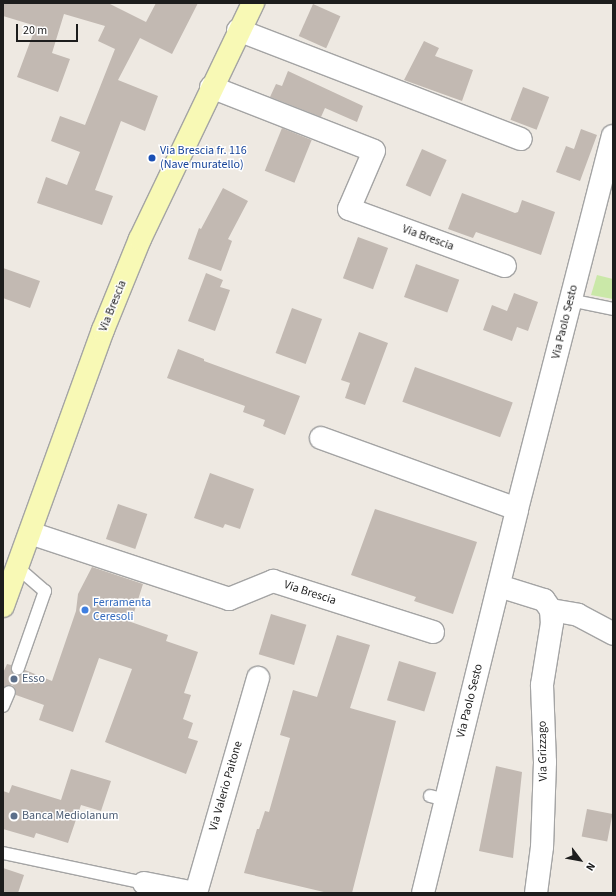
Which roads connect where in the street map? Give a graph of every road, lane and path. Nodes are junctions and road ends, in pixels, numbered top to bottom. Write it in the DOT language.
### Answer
graph roads {
  1 [pos="244,14"];
  2 [pos="211,86"];
  3 [pos="613,136"];
  4 [pos="521,140"];
  5 [pos="505,266"];
  6 [pos="570,300"];
  7 [pos="613,309"];
  8 [pos="321,438"];
  9 [pos="517,509"];
  10 [pos="30,533"];
  11 [pos="17,567"];
  12 [pos="499,586"];
  13 [pos="3,606"];
  14 [pos="551,610"];
  15 [pos="433,632"];
  16 [pos="613,634"];
  17 [pos="18,668"];
  18 [pos="258,678"];
  19 [pos="9,692"];
  20 [pos="3,706"];
  21 [pos="3,853"];
  22 [pos="144,883"];
  23 [pos="195,893"];
  24 [pos="423,893"];
  25 [pos="536,893"];
  1 -- 2 [label="main road, Via Brescia"];
  1 -- 4 [label="street, Via Brescia"];
  2 -- 5 [label="street, Via Brescia"];
  2 -- 10 [label="main road, Via Brescia"];
  3 -- 6 [label="street, Via Paolo Sesto"];
  6 -- 7 [label="lane"];
  6 -- 9 [label="street, Via Paolo Sesto"];
  8 -- 9 [label="street"];
  9 -- 12 [label="street, Via Paolo Sesto"];
  10 -- 11 [label="main road, Via Brescia"];
  10 -- 15 [label="street, Via Brescia"];
  11 -- 13 [label="main road, Via Brescia"];
  11 -- 17 [label="lane"];
  12 -- 14 [label="street"];
  12 -- 24 [label="street, Via Paolo Sesto"];
  14 -- 16 [label="street"];
  14 -- 25 [label="street, Via Grizzago"];
  18 -- 23 [label="street, Via Valerio Paitone"];
  19 -- 20 [label="lane"];
  21 -- 22 [label="lane"];
  22 -- 23 [label="street, Via Valerio Paitone"];
}
